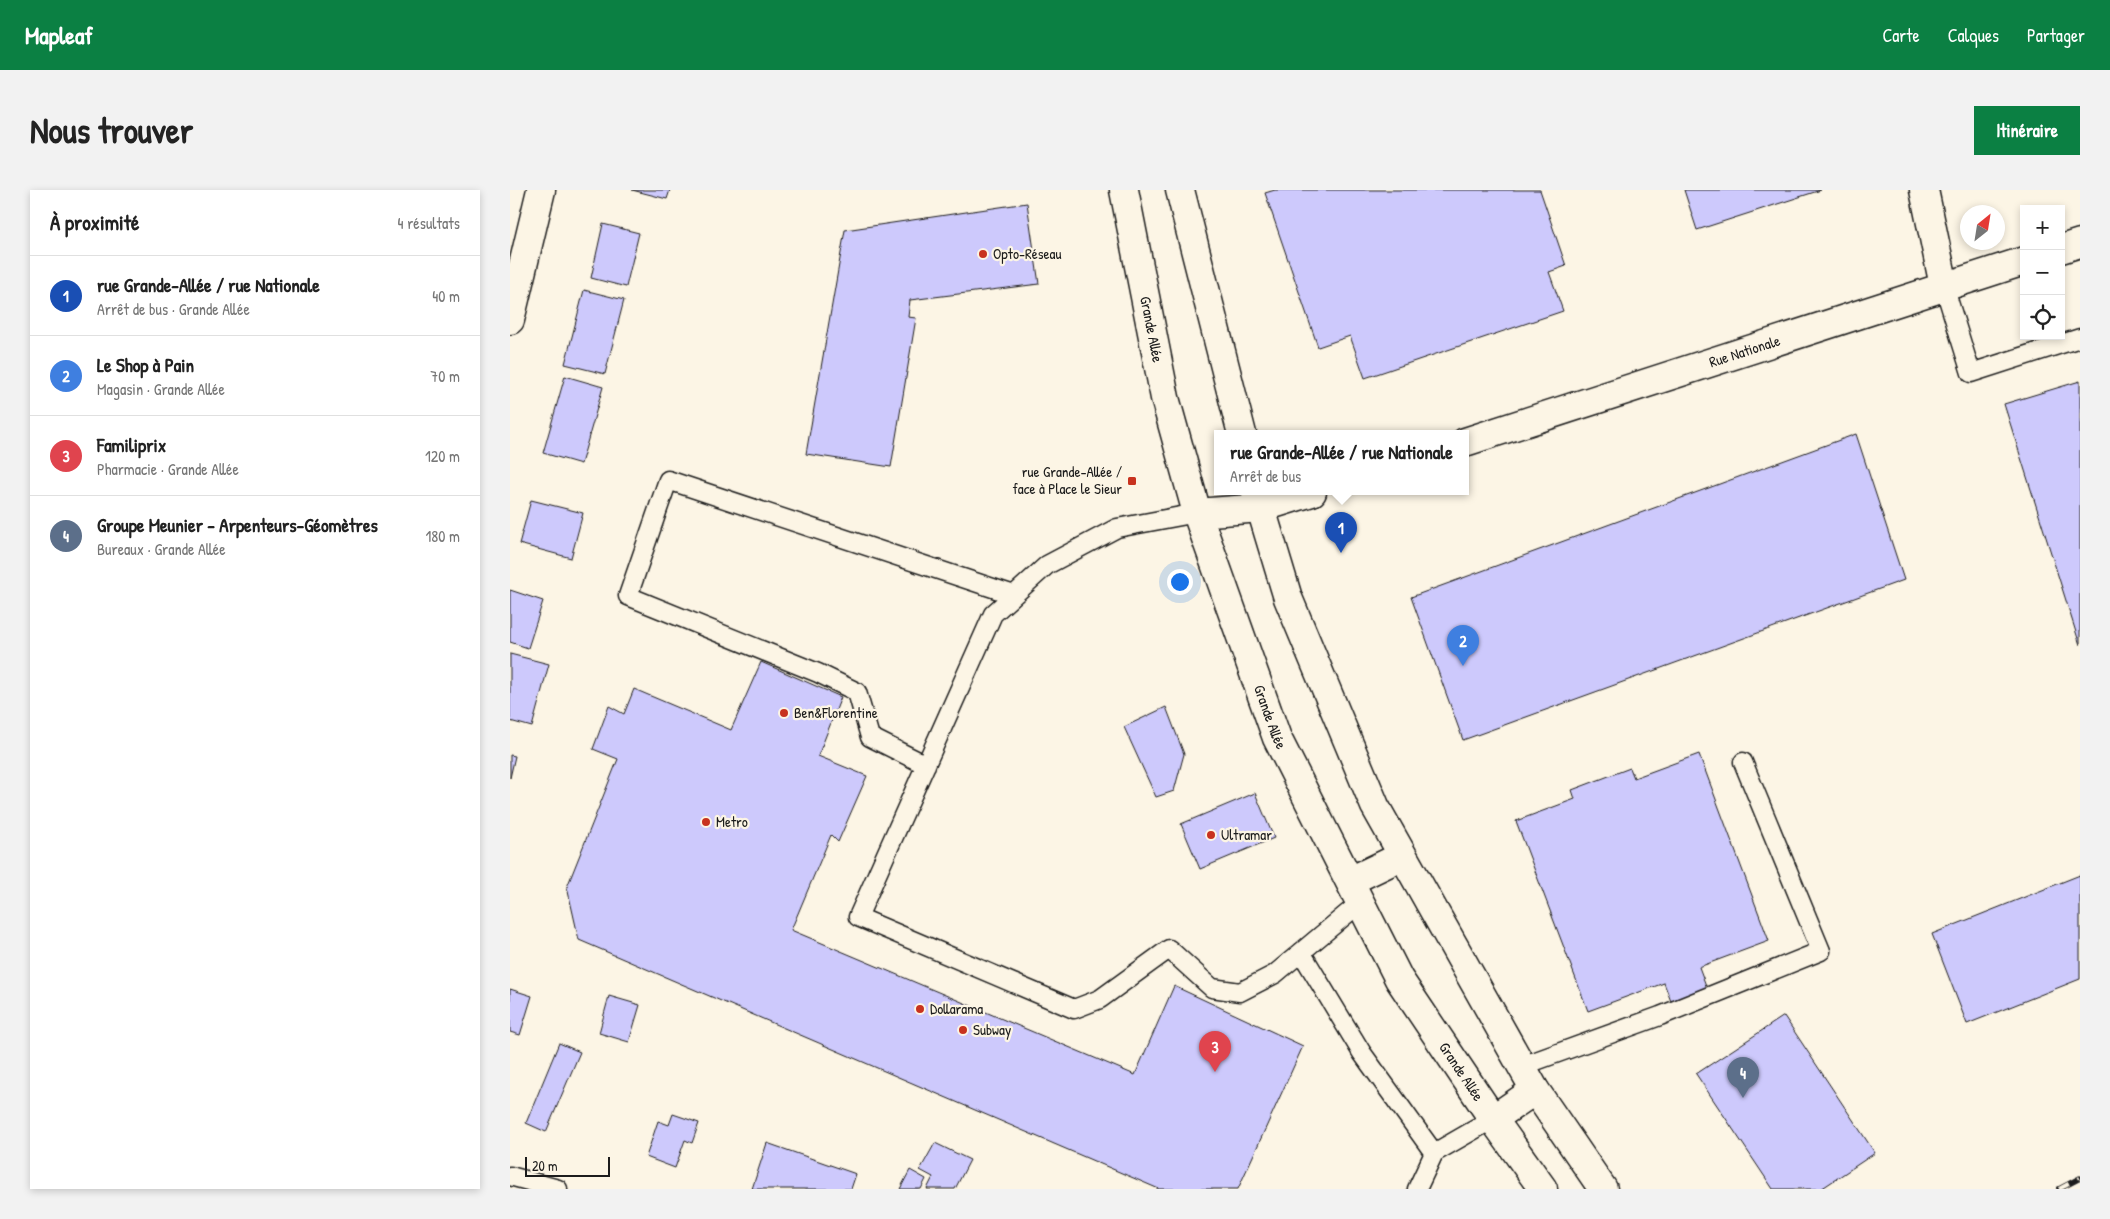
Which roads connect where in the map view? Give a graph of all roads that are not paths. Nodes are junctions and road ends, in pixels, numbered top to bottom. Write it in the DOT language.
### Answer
graph roads {
  1 [pos="541,190"];
  2 [pos="1124,190"];
  3 [pos="1180,190"];
  4 [pos="1924,190"];
  5 [pos="2080,243"];
  6 [pos="2065,248"];
  7 [pos="2020,262"];
  8 [pos="1944,286"];
  9 [pos="510,320"];
  10 [pos="2080,338"];
  11 [pos="1241,430"];
  12 [pos="1469,441"];
  13 [pos="1292,495"];
  14 [pos="1258,500"];
  15 [pos="1197,512"];
  16 [pos="1014,595"];
  17 [pos="1743,762"];
  18 [pos="926,765"];
  19 [pos="1402,856"];
  20 [pos="1356,892"];
  21 [pos="1301,952"];
  22 [pos="1522,1066"];
  23 [pos="1535,1090"];
  24 [pos="1493,1119"];
  25 [pos="1434,1153"];
  26 [pos="510,1176"];
  27 [pos="558,1189"];
  28 [pos="1417,1189"];
  29 [pos="1543,1189"];
  30 [pos="1603,1189"];
  1 -- 9 [label="street"];
  2 -- 15 [label="street, Grande Allée"];
  3 -- 11 [label="street"];
  4 -- 8 [label="street"];
  5 -- 6 [label="street"];
  7 -- 8 [label="street, Rue Nationale"];
  8 -- 10 [label="lane"];
  8 -- 12 [label="street, Rue Nationale"];
  13 -- 14 [label="street"];
  14 -- 15 [label="street"];
  14 -- 19 [label="street"];
  15 -- 16 [label="lane"];
  15 -- 20 [label="street, Grande Allée"];
  16 -- 18 [label="lane"];
  16 -- 18 [label="lane"];
  17 -- 22 [label="lane"];
  18 -- 21 [label="lane"];
  19 -- 20 [label="street"];
  19 -- 22 [label="street"];
  20 -- 21 [label="lane"];
  20 -- 24 [label="street, Grande Allée"];
  21 -- 25 [label="lane"];
  22 -- 23 [label="street"];
  23 -- 24 [label="street"];
  23 -- 30 [label="street"];
  24 -- 25 [label="lane"];
  24 -- 29 [label="street, Grande Allée"];
  25 -- 28 [label="lane"];
  26 -- 27 [label="lane"];
}
